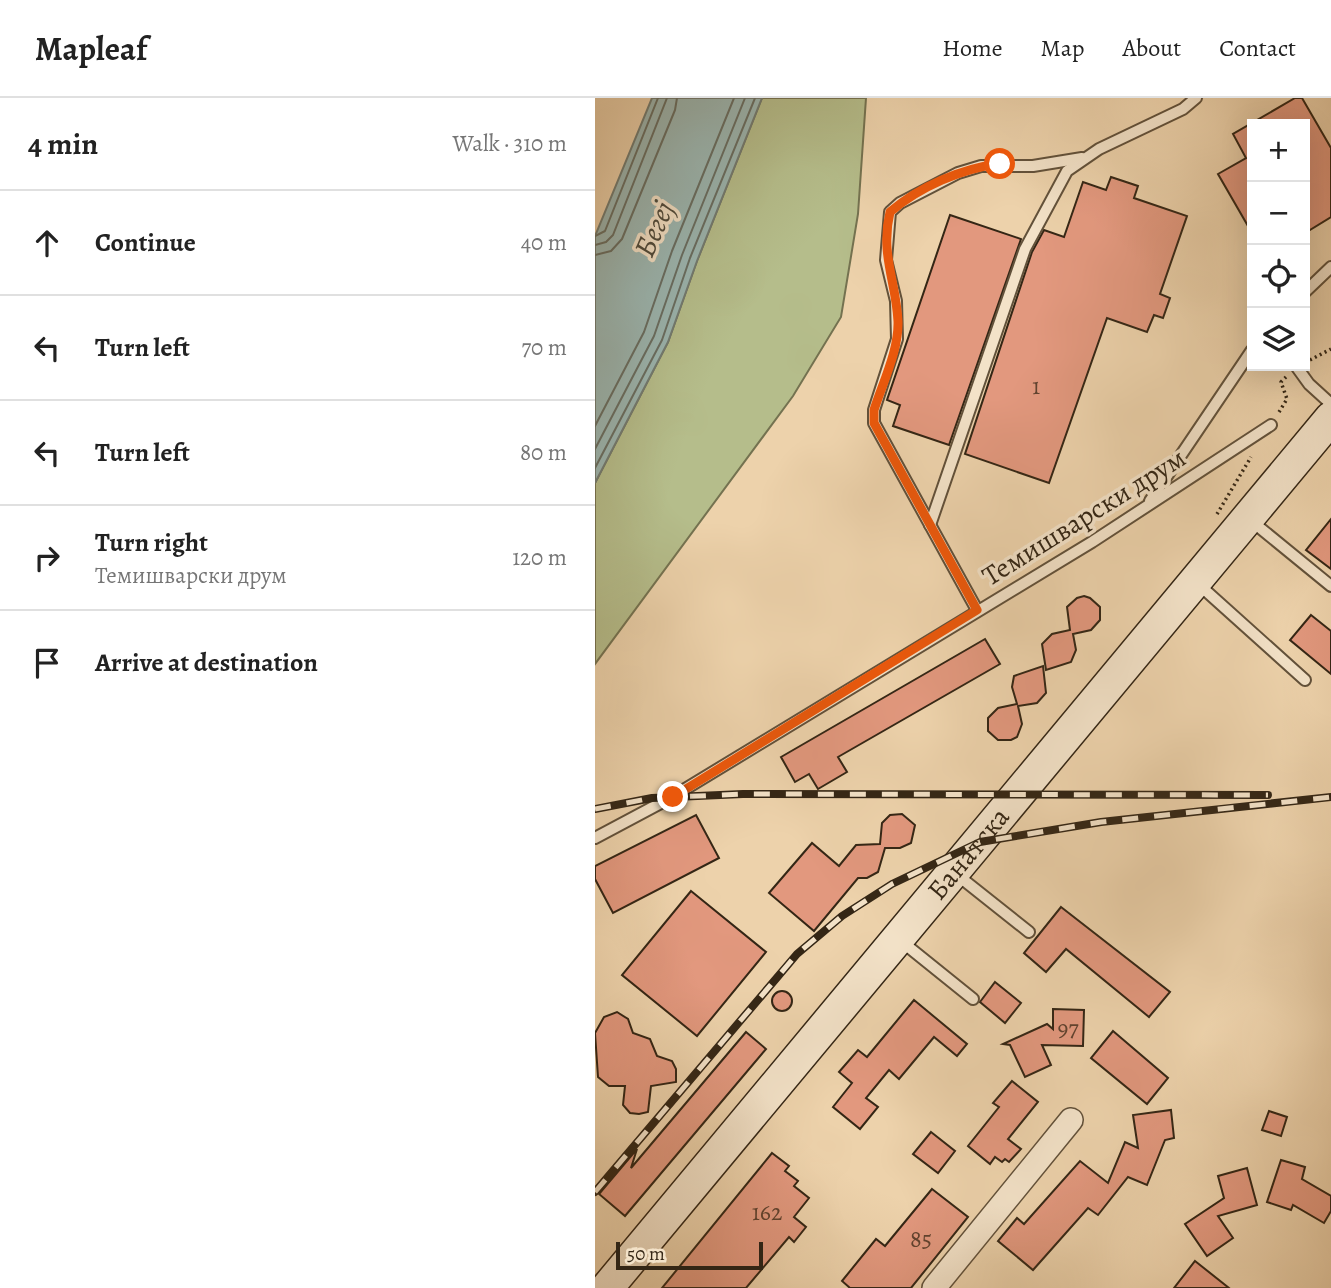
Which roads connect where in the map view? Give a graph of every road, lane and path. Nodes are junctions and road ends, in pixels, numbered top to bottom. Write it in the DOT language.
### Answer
graph roads {
  1 [pos="1196,98"];
  2 [pos="1082,158"];
  3 [pos="1331,267"];
  4 [pos="1310,287"];
  5 [pos="1331,349"];
  6 [pos="1247,357"];
  7 [pos="1310,360"];
  8 [pos="1300,371"];
  9 [pos="1331,404"];
  10 [pos="1331,418"];
  11 [pos="1271,425"];
  12 [pos="1146,507"];
  13 [pos="1247,517"];
  14 [pos="930,525"];
  15 [pos="1317,558"];
  16 [pos="1309,568"];
  17 [pos="1194,580"];
  18 [pos="1331,586"];
  19 [pos="977,610"];
  20 [pos="1305,680"];
  21 [pos="595,838"];
  22 [pos="954,873"];
  23 [pos="1029,932"];
  24 [pos="898,939"];
  25 [pos="973,999"];
  26 [pos="1071,1120"];
  27 [pos="607,1288"];
  28 [pos="934,1288"];
  1 -- 2 [label="lane"];
  2 -- 14 [label="lane"];
  2 -- 14 [label="lane"];
  3 -- 4 [label="lane"];
  5 -- 7 [label="path"];
  6 -- 12 [label="lane"];
  8 -- 9 [label="lane"];
  10 -- 13 [label="main road, Банатска"];
  11 -- 12 [label="lane, Темишварски друм"];
  12 -- 19 [label="lane, Темишварски друм"];
  13 -- 16 [label="lane"];
  13 -- 17 [label="main road, Банатска"];
  14 -- 19 [label="lane"];
  15 -- 16 [label="lane"];
  16 -- 18 [label="lane"];
  17 -- 20 [label="lane"];
  17 -- 22 [label="main road, Банатска"];
  19 -- 21 [label="lane, Темишварски друм"];
  22 -- 23 [label="lane"];
  22 -- 24 [label="main road, Банатска"];
  24 -- 25 [label="lane"];
  24 -- 27 [label="main road, Банатска"];
  26 -- 28 [label="street"];
}
